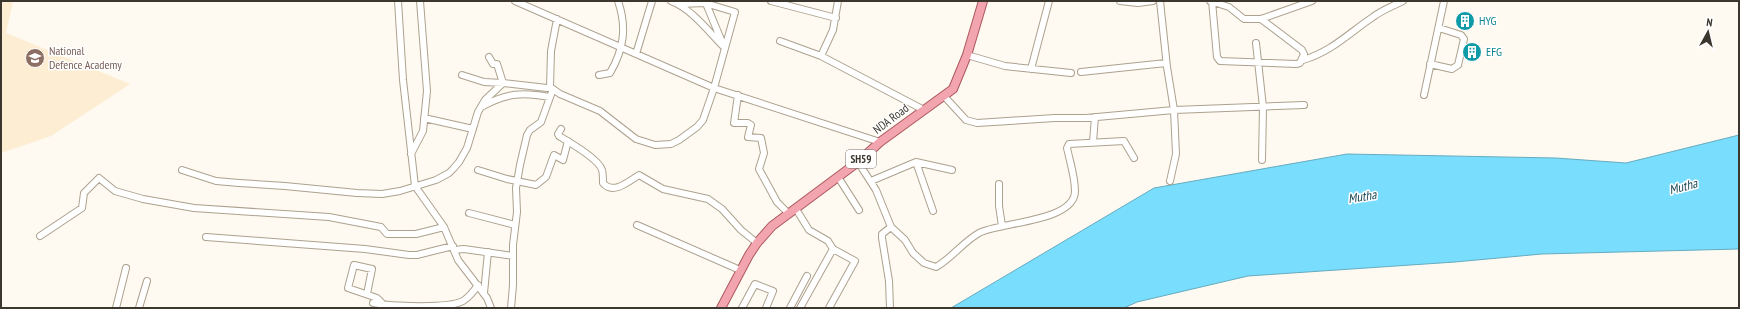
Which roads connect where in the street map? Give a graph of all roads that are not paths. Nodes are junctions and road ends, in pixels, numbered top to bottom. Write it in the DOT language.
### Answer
graph roads {
  1 [pos="398,1"];
  2 [pos="420,1"];
  3 [pos="515,1"];
  4 [pos="618,1"];
  5 [pos="652,1"];
  6 [pos="671,1"];
  7 [pos="771,1"];
  8 [pos="838,1"];
  9 [pos="983,1"];
  10 [pos="1049,1"];
  11 [pos="1120,1"];
  12 [pos="1154,1"];
  13 [pos="1160,1"];
  14 [pos="1210,1"];
  15 [pos="1312,1"];
  16 [pos="1403,1"];
  17 [pos="1444,1"];
  18 [pos="705,2"];
  19 [pos="678,4"];
  20 [pos="836,18"];
  21 [pos="557,19"];
  22 [pos="1261,19"];
  23 [pos="1439,28"];
  24 [pos="780,41"];
  25 [pos="1256,42"];
  26 [pos="621,47"];
  27 [pos="724,47"];
  28 [pos="636,54"];
  29 [pos="967,55"];
  30 [pos="821,56"];
  31 [pos="489,57"];
  32 [pos="1303,60"];
  33 [pos="1166,63"];
  34 [pos="1258,63"];
  35 [pos="1430,64"];
  36 [pos="1031,69"];
  37 [pos="1070,72"];
  38 [pos="1081,72"];
  39 [pos="462,75"];
  40 [pos="599,75"];
  41 [pos="503,83"];
  42 [pos="551,88"];
  43 [pos="714,88"];
  44 [pos="738,95"];
  45 [pos="944,96"];
  46 [pos="1424,96"];
  47 [pos="549,97"];
  48 [pos="481,106"];
  49 [pos="1304,106"];
  50 [pos="1263,107"];
  51 [pos="924,110"];
  52 [pos="1174,110"];
  53 [pos="1095,117"];
  54 [pos="424,118"];
  55 [pos="473,129"];
  56 [pos="561,129"];
  57 [pos="568,141"];
  58 [pos="880,142"];
  59 [pos="1093,142"];
  60 [pos="411,154"];
  61 [pos="1134,158"];
  62 [pos="1262,160"];
  63 [pos="858,162"];
  64 [pos="916,162"];
  65 [pos="182,170"];
  66 [pos="478,170"];
  67 [pos="952,170"];
  68 [pos="838,176"];
  69 [pos="517,181"];
  70 [pos="1170,181"];
  71 [pos="871,182"];
  72 [pos="999,184"];
  73 [pos="415,186"];
  74 [pos="859,210"];
  75 [pos="792,211"];
  76 [pos="933,211"];
  77 [pos="469,213"];
  78 [pos="515,225"];
  79 [pos="637,225"];
  80 [pos="1002,226"];
  81 [pos="444,227"];
  82 [pos="891,227"];
  83 [pos="40,236"];
  84 [pos="206,237"];
  85 [pos="757,243"];
  86 [pos="453,248"];
  87 [pos="833,249"];
  88 [pos="488,252"];
  89 [pos="513,256"];
  90 [pos="126,268"];
  91 [pos="740,270"];
  92 [pos="807,276"];
  93 [pos="147,281"];
  94 [pos="478,285"];
  95 [pos="484,293"];
  96 [pos="367,294"];
  97 [pos="372,303"];
  98 [pos="386,306"];
  99 [pos="438,307"];
  100 [pos="116,308"];
  101 [pos="139,308"];
  102 [pos="491,308"];
  103 [pos="511,308"];
  104 [pos="721,308"];
  105 [pos="742,308"];
  106 [pos="766,308"];
  107 [pos="790,308"];
  108 [pos="800,308"];
  109 [pos="829,308"];
  110 [pos="890,308"];
  1 -- 60 [label="street"];
  2 -- 54 [label="street"];
  3 -- 21 [label="street"];
  4 -- 26 [label="street"];
  5 -- 28 [label="street"];
  6 -- 19 [label="street"];
  7 -- 20 [label="street"];
  8 -- 20 [label="street"];
  9 -- 29 [label="main road, NDA Road / SH59"];
  10 -- 36 [label="street"];
  11 -- 12 [label="street"];
  13 -- 33 [label="street"];
  14 -- 22 [label="street"];
  14 -- 34 [label="street"];
  15 -- 22 [label="street"];
  16 -- 32 [label="street"];
  17 -- 23 [label="street"];
  18 -- 19 [label="street"];
  18 -- 27 [label="street"];
  18 -- 27 [label="street"];
  19 -- 27 [label="street"];
  20 -- 30 [label="street"];
  21 -- 26 [label="street"];
  21 -- 42 [label="street"];
  22 -- 32 [label="street"];
  23 -- 35 [label="street"];
  23 -- 35 [label="street"];
  24 -- 30 [label="street"];
  25 -- 34 [label="street"];
  26 -- 28 [label="street"];
  26 -- 40 [label="street"];
  27 -- 43 [label="street"];
  28 -- 43 [label="street"];
  29 -- 36 [label="street"];
  29 -- 45 [label="main road, NDA Road / SH59"];
  30 -- 51 [label="street"];
  31 -- 41 [label="street"];
  32 -- 34 [label="street"];
  33 -- 38 [label="street"];
  33 -- 52 [label="street"];
  34 -- 50 [label="street"];
  35 -- 46 [label="street"];
  36 -- 37 [label="street"];
  39 -- 41 [label="street"];
  41 -- 42 [label="street"];
  41 -- 48 [label="street"];
  42 -- 43 [label="street"];
  42 -- 47 [label="street"];
  43 -- 44 [label="street"];
  44 -- 58 [label="street"];
  44 -- 75 [label="street"];
  45 -- 51 [label="main road, NDA Road / SH59"];
  45 -- 53 [label="street"];
  47 -- 48 [label="street"];
  47 -- 69 [label="street"];
  48 -- 55 [label="street"];
  49 -- 50 [label="street"];
  50 -- 52 [label="street"];
  50 -- 62 [label="street"];
  51 -- 58 [label="main road, NDA Road / SH59"];
  52 -- 53 [label="street"];
  52 -- 70 [label="street"];
  53 -- 59 [label="street"];
  54 -- 55 [label="street"];
  54 -- 60 [label="street"];
  55 -- 73 [label="street"];
  56 -- 57 [label="street"];
  57 -- 69 [label="street"];
  57 -- 85 [label="street"];
  58 -- 63 [label="main road, NDA Road / SH59"];
  59 -- 61 [label="street"];
  59 -- 80 [label="street"];
  60 -- 73 [label="street"];
  63 -- 68 [label="main road, NDA Road / SH59"];
  63 -- 71 [label="street"];
  64 -- 67 [label="street"];
  64 -- 71 [label="street"];
  64 -- 76 [label="street"];
  65 -- 73 [label="street"];
  66 -- 69 [label="street"];
  68 -- 74 [label="street"];
  68 -- 75 [label="main road, NDA Road / SH59"];
  69 -- 78 [label="street"];
  71 -- 82 [label="street"];
  72 -- 80 [label="street"];
  73 -- 81 [label="street"];
  75 -- 85 [label="main road, NDA Road / SH59"];
  75 -- 87 [label="street"];
  77 -- 78 [label="street"];
  78 -- 89 [label="street"];
  79 -- 91 [label="street"];
  80 -- 82 [label="street"];
  81 -- 83 [label="street"];
  81 -- 86 [label="street"];
  82 -- 110 [label="street"];
  84 -- 86 [label="street"];
  85 -- 91 [label="main road, NDA Road / SH59"];
  86 -- 88 [label="street"];
  86 -- 94 [label="street"];
  87 -- 108 [label="street"];
  87 -- 109 [label="street"];
  88 -- 89 [label="street"];
  88 -- 95 [label="street"];
  89 -- 103 [label="street"];
  90 -- 100 [label="street"];
  91 -- 104 [label="main road, NDA Road / SH59"];
  92 -- 107 [label="street"];
  93 -- 101 [label="street"];
  94 -- 95 [label="street"];
  94 -- 99 [label="street"];
  95 -- 102 [label="street"];
  96 -- 96 [label="street"];
  96 -- 98 [label="street"];
  97 -- 98 [label="street"];
  98 -- 99 [label="street"];
  105 -- 106 [label="street"];
}
